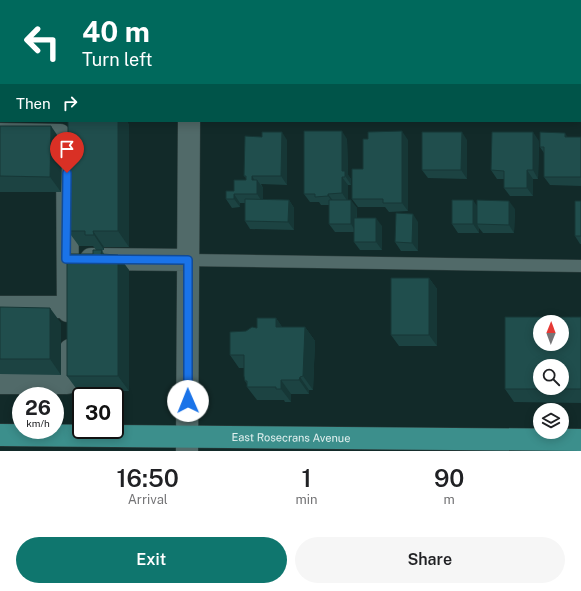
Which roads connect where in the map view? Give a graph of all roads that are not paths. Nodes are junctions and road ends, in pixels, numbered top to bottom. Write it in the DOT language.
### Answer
graph roads {
  1 [pos="188,122"];
  2 [pos="0,134"];
  3 [pos="66,259"];
  4 [pos="188,260"];
  5 [pos="581,266"];
  6 [pos="0,307"];
  7 [pos="68,307"];
  8 [pos="0,383"];
  9 [pos="0,436"];
  10 [pos="581,440"];
  11 [pos="187,444"];
  12 [pos="427,444"];
  1 -- 4 [label="street"];
  2 -- 3 [label="street"];
  3 -- 4 [label="street"];
  3 -- 7 [label="street"];
  4 -- 5 [label="lane"];
  4 -- 11 [label="street"];
  6 -- 7 [label="street"];
  7 -- 8 [label="street"];
  9 -- 11 [label="main road, East Rosecrans Avenue"];
  10 -- 12 [label="main road, East Rosecrans Avenue"];
  11 -- 12 [label="main road, East Rosecrans Avenue"];
}
